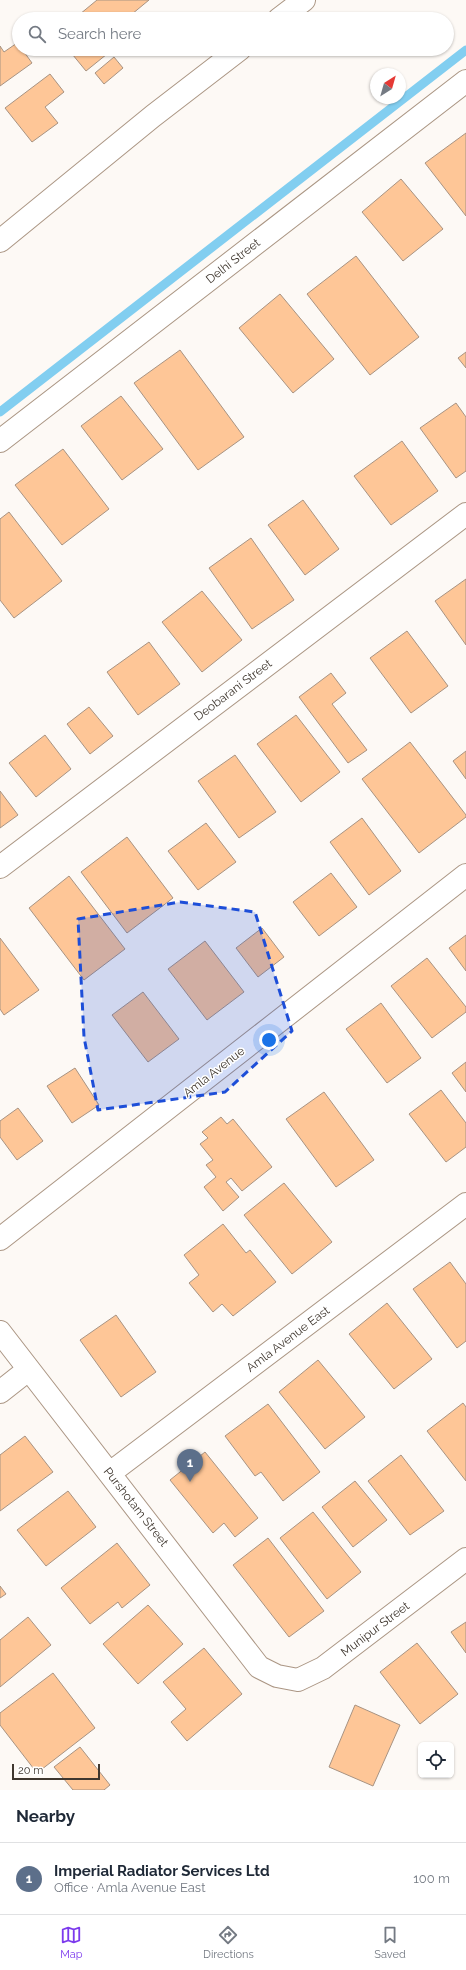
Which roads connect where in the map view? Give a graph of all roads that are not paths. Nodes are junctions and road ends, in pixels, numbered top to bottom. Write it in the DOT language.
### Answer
graph roads {
  1 [pos="304,0"];
  2 [pos="288,12"];
  3 [pos="231,56"];
  4 [pos="466,81"];
  5 [pos="0,241"];
  6 [pos="0,441"];
  7 [pos="466,514"];
  8 [pos="0,867"];
  9 [pos="466,875"];
  10 [pos="466,1204"];
  11 [pos="0,1239"];
  12 [pos="0,1332"];
  13 [pos="28,1370"];
  14 [pos="0,1392"];
  15 [pos="110,1473"];
  16 [pos="466,1560"];
  17 [pos="277,1676"];
  1 -- 2 [label="street"];
  3 -- 5 [label="street"];
  4 -- 6 [label="street, Delhi Street"];
  7 -- 8 [label="street, Deobarani Street"];
  9 -- 11 [label="street, Amla Avenue"];
  10 -- 15 [label="street, Amla Avenue East"];
  12 -- 13 [label="street, Purshotam Street"];
  13 -- 14 [label="street"];
  13 -- 15 [label="street, Purshotam Street"];
  15 -- 17 [label="street, Purshotam Street"];
  16 -- 17 [label="street, Munipur Street"];
}
